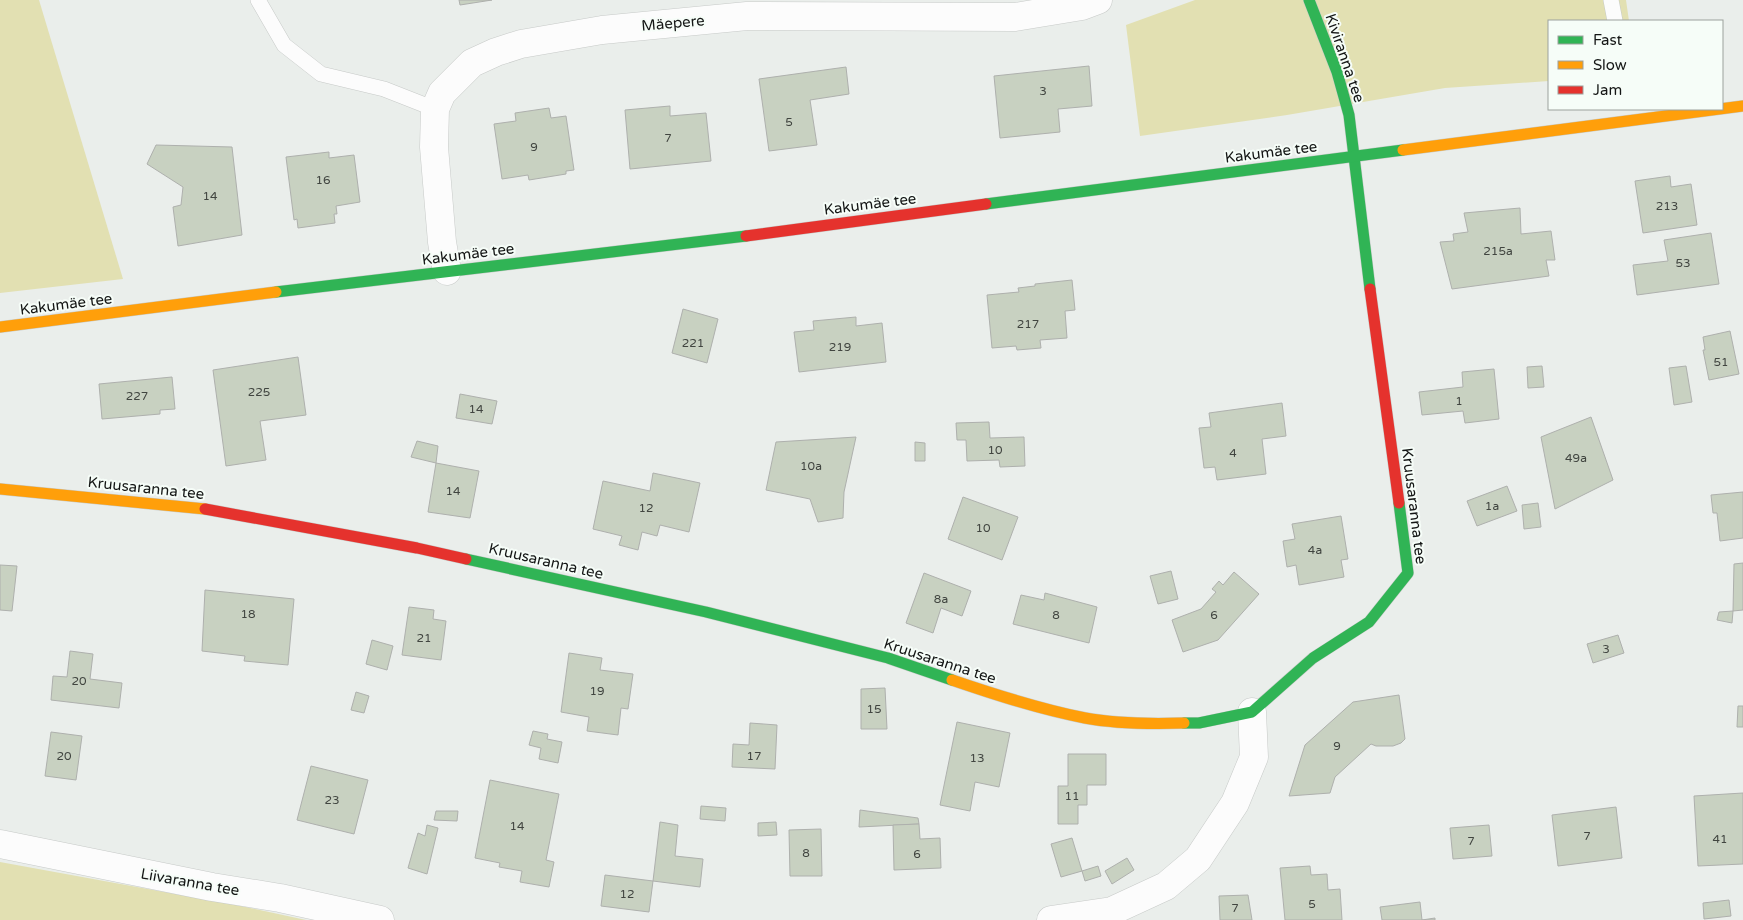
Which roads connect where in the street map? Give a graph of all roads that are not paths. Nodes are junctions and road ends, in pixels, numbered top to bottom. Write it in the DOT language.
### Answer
graph roads {
  1 [pos="258,0"];
  2 [pos="1098,0"];
  3 [pos="1309,0"];
  4 [pos="1611,0"];
  5 [pos="1615,20"];
  6 [pos="1743,106"];
  7 [pos="1723,108"];
  8 [pos="435,109"];
  9 [pos="1693,110"];
  10 [pos="1631,115"];
  11 [pos="1356,156"];
  12 [pos="447,271"];
  13 [pos="0,327"];
  14 [pos="0,489"];
  15 [pos="1252,712"];
  16 [pos="0,844"];
  17 [pos="380,920"];
  18 [pos="1051,920"];
  1 -- 8 [label="lane"];
  2 -- 8 [label="street, Mäepere"];
  3 -- 11 [label="street, Kiviranna tee"];
  4 -- 5 [label="lane"];
  6 -- 7 [label="street, Kakumäe tee"];
  8 -- 12 [label="street, Mäepere"];
  9 -- 10 [label="street, Kakumäe tee"];
  10 -- 11 [label="street, Kakumäe tee"];
  11 -- 12 [label="street, Kakumäe tee"];
  11 -- 15 [label="street, Kruusaranna tee"];
  12 -- 13 [label="street, Kakumäe tee"];
  14 -- 15 [label="street, Kruusaranna tee"];
  15 -- 18 [label="street"];
  16 -- 17 [label="street, Liivaranna tee"];
}
